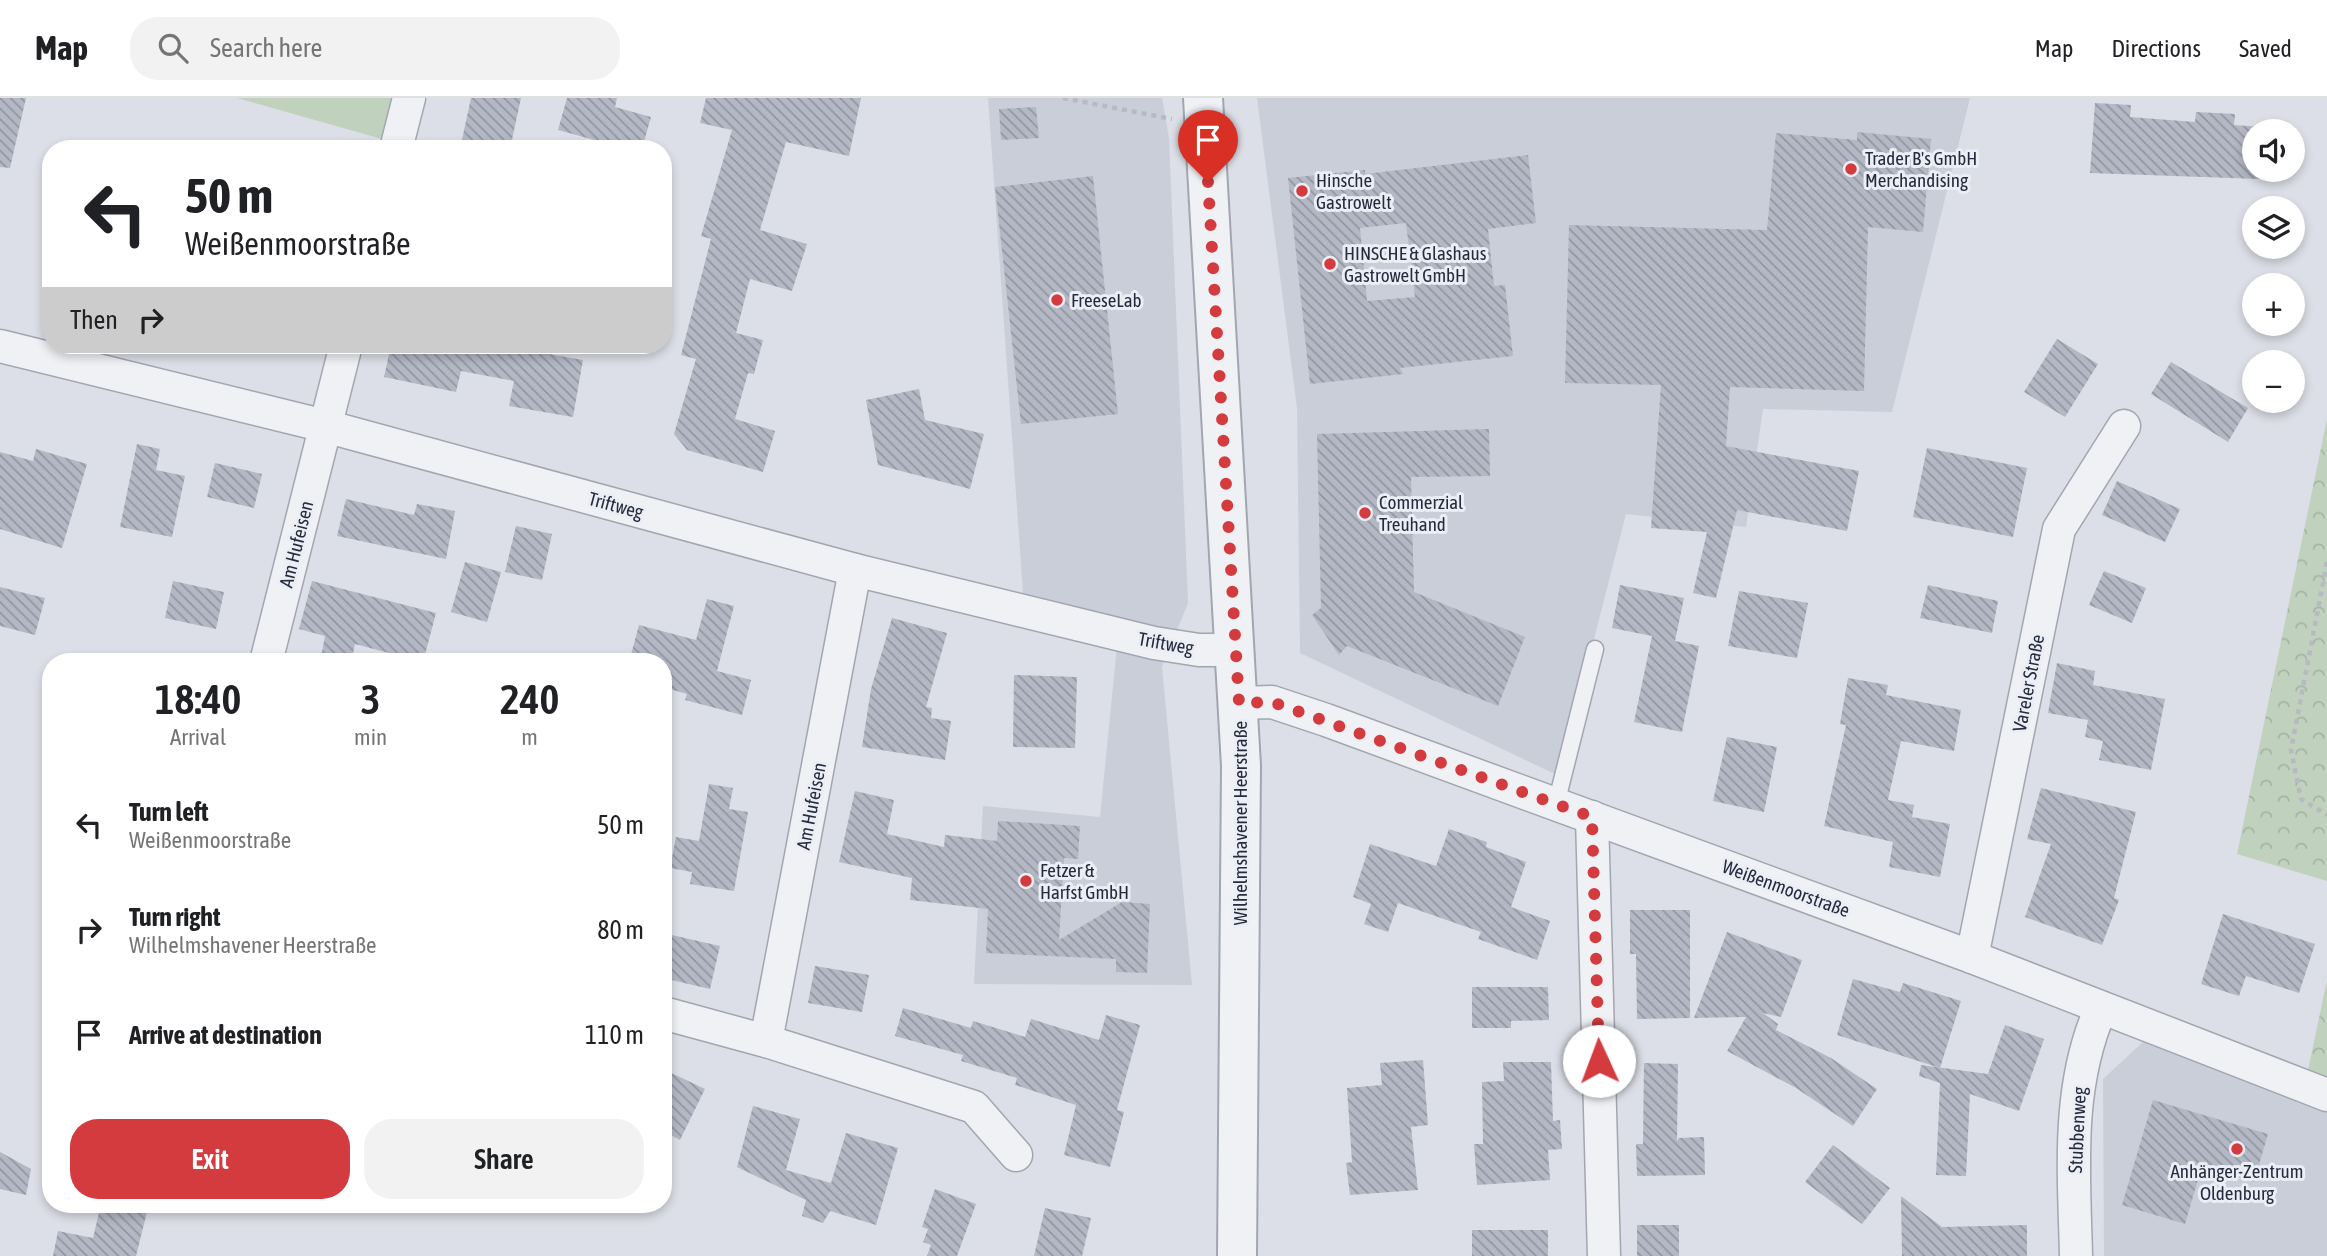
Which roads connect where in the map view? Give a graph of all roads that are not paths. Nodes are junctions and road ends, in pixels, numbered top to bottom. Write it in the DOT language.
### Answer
graph roads {
  1 [pos="409,98"];
  2 [pos="1190,109"];
  3 [pos="398,140"];
  4 [pos="0,346"];
  5 [pos="342,354"];
  6 [pos="325,426"];
  7 [pos="2124,426"];
  8 [pos="855,570"];
  9 [pos="1595,649"];
  10 [pos="1235,650"];
  11 [pos="268,653"];
  12 [pos="1239,703"];
  13 [pos="1556,804"];
  14 [pos="1592,817"];
  15 [pos="1972,957"];
  16 [pos="2101,1008"];
  17 [pos="672,1015"];
  18 [pos="766,1041"];
  19 [pos="2327,1095"];
  20 [pos="1016,1155"];
  21 [pos="1237,1256"];
  22 [pos="1604,1256"];
  23 [pos="2076,1256"];
  1 -- 3 [label="street"];
  2 -- 10 [label="street, Wilhelmshavener Heerstraße"];
  4 -- 6 [label="street, Triftweg"];
  5 -- 6 [label="street, Am Hufeisen"];
  6 -- 8 [label="street, Triftweg"];
  6 -- 11 [label="street, Am Hufeisen"];
  7 -- 15 [label="street, Vareler Straße"];
  8 -- 10 [label="street, Triftweg"];
  8 -- 18 [label="street, Am Hufeisen"];
  9 -- 13 [label="lane"];
  10 -- 12 [label="street, Wilhelmshavener Heerstraße"];
  12 -- 13 [label="street, Weißenmoorstraße"];
  12 -- 21 [label="street, Wilhelmshavener Heerstraße"];
  13 -- 14 [label="street, Weißenmoorstraße"];
  14 -- 15 [label="street, Weißenmoorstraße"];
  14 -- 22 [label="street"];
  15 -- 16 [label="street, Weißenmoorstraße"];
  16 -- 19 [label="street, Weißenmoorstraße"];
  16 -- 23 [label="street, Stubbenweg"];
  17 -- 18 [label="street"];
  18 -- 20 [label="street"];
}
